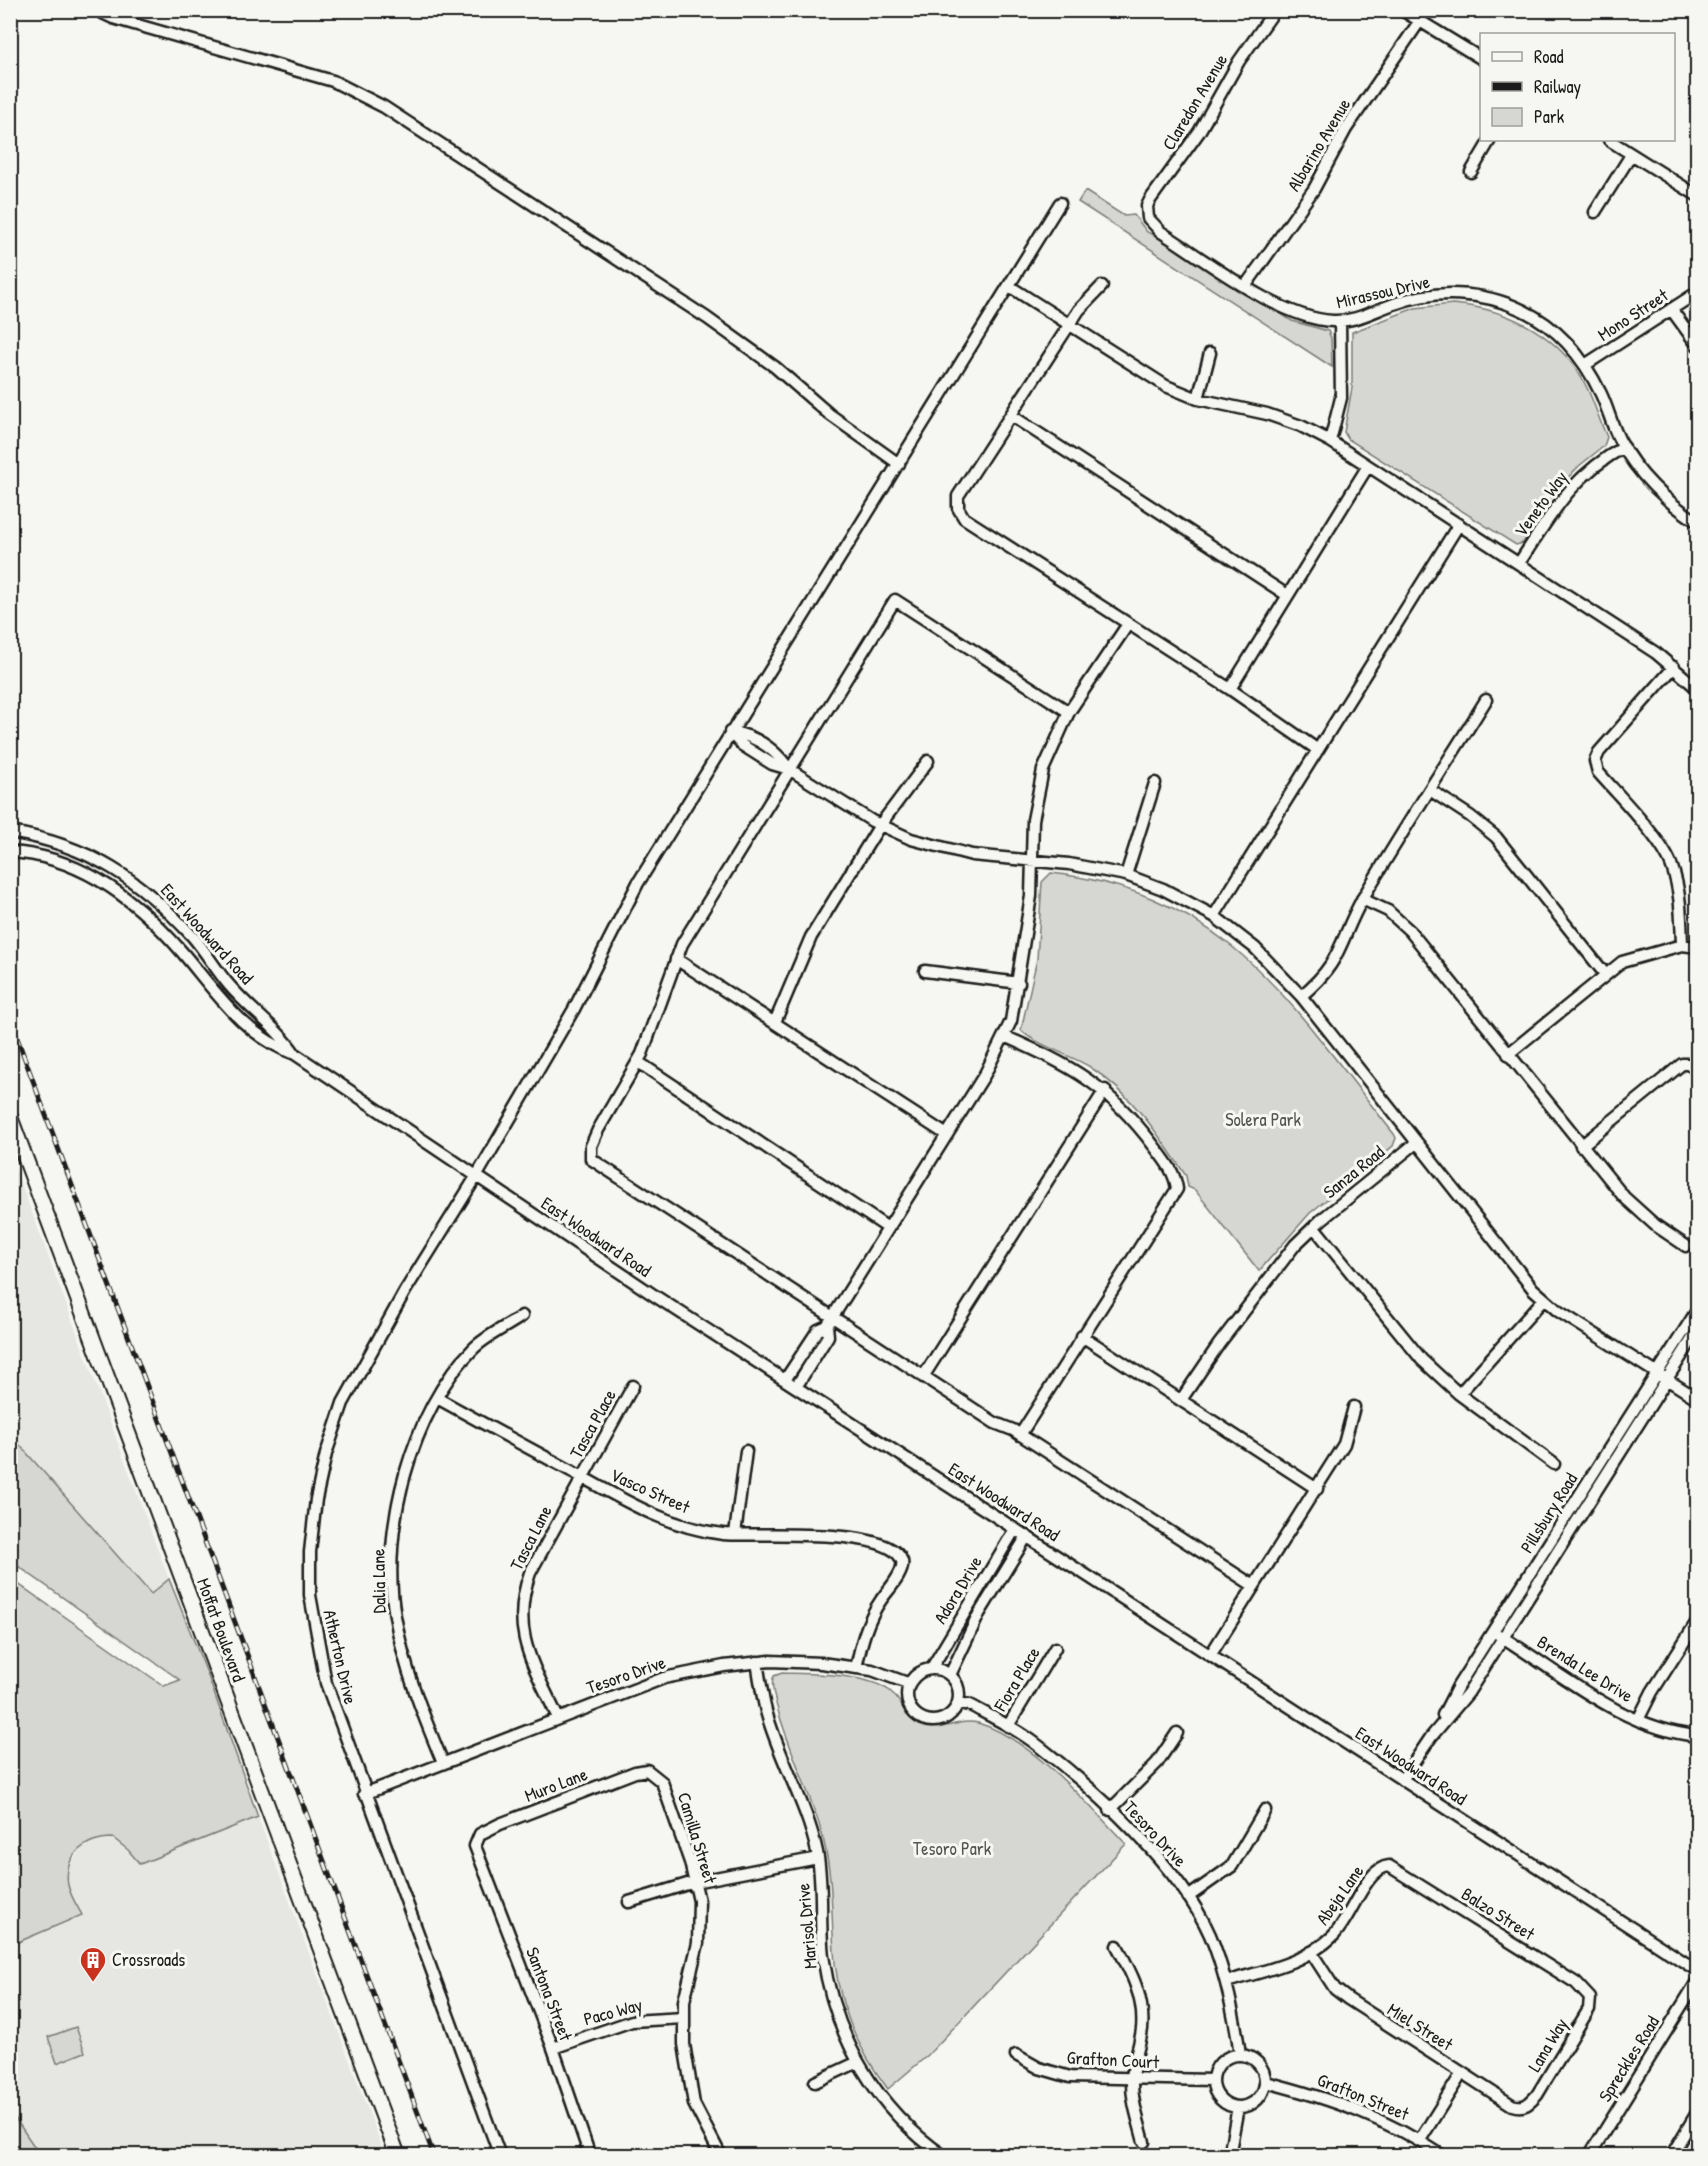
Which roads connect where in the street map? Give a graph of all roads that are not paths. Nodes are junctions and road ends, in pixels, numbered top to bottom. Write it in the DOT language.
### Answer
graph roads {
  1 [pos="96,10"];
  2 [pos="1275,10"];
  3 [pos="1402,10"];
  4 [pos="1419,21"];
  5 [pos="1480,58"];
  6 [pos="1489,141"];
  7 [pos="1610,141"];
  8 [pos="1630,155"];
  9 [pos="1471,172"];
  10 [pos="1698,196"];
  11 [pos="1060,203"];
  12 [pos="1148,212"];
  13 [pos="1595,212"];
  14 [pos="1246,285"];
  15 [pos="1009,286"];
  16 [pos="1102,286"];
  17 [pos="1698,292"];
  18 [pos="1671,309"];
  19 [pos="1340,321"];
  20 [pos="1069,325"];
  21 [pos="1698,346"];
  22 [pos="1210,353"];
  23 [pos="1585,365"];
  24 [pos="1198,399"];
  25 [pos="1012,417"];
  26 [pos="1330,441"];
  27 [pos="1624,447"];
  28 [pos="899,464"];
  29 [pos="1368,466"];
  30 [pos="1698,522"];
  31 [pos="1459,524"];
  32 [pos="1519,564"];
  33 [pos="1287,595"];
  34 [pos="1128,624"];
  35 [pos="1674,667"];
  36 [pos="1230,689"];
  37 [pos="1698,689"];
  38 [pos="1486,700"];
  39 [pos="1070,712"];
  40 [pos="730,732"];
  41 [pos="1318,750"];
  42 [pos="928,760"];
  43 [pos="789,769"];
  44 [pos="1155,783"];
  45 [pos="1430,790"];
  46 [pos="880,825"];
  47 [pos="10,832"];
  48 [pos="10,852"];
  49 [pos="1030,861"];
  50 [pos="1126,875"];
  51 [pos="1362,899"];
  52 [pos="1214,916"];
  53 [pos="1682,945"];
  54 [pos="1698,946"];
  55 [pos="676,959"];
  56 [pos="925,971"];
  57 [pos="1605,974"];
  58 [pos="1019,983"];
  59 [pos="1301,996"];
  60 [pos="774,1022"];
  61 [pos="1004,1036"];
  62 [pos="295,1054"];
  63 [pos="1508,1054"];
  64 [pos="638,1062"];
  65 [pos="1698,1070"];
  66 [pos="1105,1090"];
  67 [pos="10,1117"];
  68 [pos="947,1135"];
  69 [pos="1416,1143"];
  70 [pos="1581,1146"];
  71 [pos="476,1177"];
  72 [pos="1314,1227"];
  73 [pos="888,1228"];
  74 [pos="1686,1246"];
  75 [pos="1544,1299"];
  76 [pos="1698,1309"];
  77 [pos="522,1316"];
  78 [pos="830,1322"];
  79 [pos="1698,1330"];
  80 [pos="1082,1336"];
  81 [pos="1662,1376"];
  82 [pos="923,1377"];
  83 [pos="785,1380"];
  84 [pos="633,1386"];
  85 [pos="796,1388"];
  86 [pos="1459,1394"];
  87 [pos="437,1398"];
  88 [pos="1698,1399"];
  89 [pos="1181,1400"];
  90 [pos="1354,1407"];
  91 [pos="1020,1435"];
  92 [pos="746,1451"];
  93 [pos="1554,1464"];
  94 [pos="582,1477"];
  95 [pos="1317,1489"];
  96 [pos="1015,1529"];
  97 [pos="735,1534"];
  98 [pos="1027,1536"];
  99 [pos="1254,1586"];
  100 [pos="1698,1620"];
  101 [pos="1493,1631"];
  102 [pos="1503,1638"];
  103 [pos="1055,1648"];
  104 [pos="1211,1654"];
  105 [pos="757,1662"];
  106 [pos="856,1668"];
  107 [pos="931,1669"];
  108 [pos="950,1675"];
  109 [pos="910,1684"];
  110 [pos="958,1703"];
  111 [pos="558,1718"];
  112 [pos="1638,1720"];
  113 [pos="1008,1726"];
  114 [pos="1177,1733"];
  115 [pos="1698,1736"];
  116 [pos="1431,1737"];
  117 [pos="443,1763"];
  118 [pos="656,1776"];
  119 [pos="1402,1780"];
  120 [pos="364,1794"];
  121 [pos="1110,1810"];
  122 [pos="1265,1810"];
  123 [pos="475,1846"];
  124 [pos="818,1858"];
  125 [pos="1382,1867"];
  126 [pos="694,1882"];
  127 [pos="1188,1897"];
  128 [pos="629,1902"];
  129 [pos="1117,1946"];
  130 [pos="1311,1952"];
  131 [pos="1698,1971"];
  132 [pos="1698,1980"];
  133 [pos="1226,1982"];
  134 [pos="1590,1998"];
  135 [pos="684,2018"];
  136 [pos="553,2048"];
  137 [pos="1240,2054"];
  138 [pos="1016,2055"];
  139 [pos="858,2062"];
  140 [pos="1462,2073"];
  141 [pos="1132,2078"];
  142 [pos="1213,2080"];
  143 [pos="815,2082"];
  144 [pos="1266,2082"];
  145 [pos="1528,2104"];
  146 [pos="1238,2108"];
  147 [pos="1698,2111"];
  148 [pos="1420,2140"];
  149 [pos="1144,2142"];
  150 [pos="398,2156"];
  151 [pos="500,2156"];
  152 [pos="590,2156"];
  153 [pos="721,2156"];
  154 [pos="944,2156"];
  155 [pos="1229,2156"];
  156 [pos="1443,2156"];
  157 [pos="1589,2156"];
  158 [pos="1671,2156"];
  1 -- 28 [label="street"];
  2 -- 12 [label="street, Claredon Avenue"];
  3 -- 4 [label="street"];
  4 -- 5 [label="street"];
  4 -- 14 [label="street, Albarino Avenue"];
  6 -- 9 [label="street"];
  7 -- 8 [label="street"];
  8 -- 10 [label="street"];
  8 -- 13 [label="street"];
  11 -- 15 [label="street, Atherton Drive"];
  12 -- 14 [label="street, Mirassou Drive"];
  14 -- 19 [label="street, Mirassou Drive"];
  15 -- 20 [label="street"];
  15 -- 28 [label="street, Atherton Drive"];
  16 -- 20 [label="street"];
  17 -- 18 [label="street, Mono Street"];
  18 -- 21 [label="street"];
  18 -- 23 [label="street, Mono Street"];
  19 -- 23 [label="street, Mirassou Drive"];
  19 -- 26 [label="street"];
  20 -- 24 [label="street"];
  20 -- 25 [label="street"];
  22 -- 24 [label="street"];
  23 -- 27 [label="street, Mirassou Drive"];
  24 -- 26 [label="street"];
  25 -- 33 [label="street"];
  25 -- 34 [label="street"];
  26 -- 29 [label="street"];
  27 -- 30 [label="street, Mirassou Drive"];
  27 -- 32 [label="street, Veneto Way"];
  28 -- 40 [label="street, Atherton Drive"];
  29 -- 31 [label="street"];
  29 -- 33 [label="street"];
  31 -- 32 [label="street"];
  31 -- 41 [label="street"];
  32 -- 35 [label="street"];
  33 -- 36 [label="street"];
  34 -- 36 [label="street"];
  34 -- 39 [label="street"];
  35 -- 37 [label="street"];
  35 -- 53 [label="street"];
  36 -- 41 [label="street"];
  38 -- 45 [label="street"];
  39 -- 43 [label="street"];
  39 -- 49 [label="street"];
  40 -- 43 [label="street"];
  40 -- 71 [label="street, Atherton Drive"];
  41 -- 52 [label="street"];
  42 -- 46 [label="street"];
  43 -- 46 [label="street"];
  43 -- 55 [label="street"];
  44 -- 50 [label="street"];
  45 -- 51 [label="street"];
  45 -- 57 [label="street"];
  46 -- 49 [label="street"];
  46 -- 60 [label="street"];
  47 -- 62 [label="street, East Woodward Road"];
  48 -- 62 [label="street, East Woodward Road"];
  49 -- 50 [label="street"];
  49 -- 58 [label="street"];
  50 -- 52 [label="street"];
  51 -- 59 [label="street"];
  51 -- 63 [label="street"];
  52 -- 59 [label="street"];
  53 -- 54 [label="street"];
  53 -- 57 [label="street"];
  55 -- 60 [label="street"];
  55 -- 64 [label="street"];
  56 -- 58 [label="street"];
  57 -- 63 [label="street"];
  58 -- 61 [label="street"];
  59 -- 69 [label="street"];
  60 -- 68 [label="street"];
  61 -- 66 [label="street"];
  61 -- 68 [label="street"];
  62 -- 71 [label="street, East Woodward Road"];
  63 -- 70 [label="street"];
  64 -- 73 [label="street"];
  64 -- 78 [label="street"];
  65 -- 70 [label="street"];
  66 -- 80 [label="street"];
  66 -- 82 [label="street"];
  67 -- 150 [label="main road, Moffat Boulevard"];
  68 -- 73 [label="street"];
  69 -- 72 [label="street, Sanza Road"];
  69 -- 75 [label="street"];
  70 -- 74 [label="street"];
  71 -- 83 [label="street, East Woodward Road"];
  71 -- 120 [label="street, Atherton Drive"];
  72 -- 86 [label="street"];
  72 -- 89 [label="street, Sanza Road"];
  73 -- 78 [label="street"];
  75 -- 81 [label="street"];
  75 -- 86 [label="street"];
  76 -- 81 [label="street, Pillsbury Road"];
  77 -- 87 [label="street, Dalia Lane"];
  78 -- 82 [label="street"];
  78 -- 83 [label="street"];
  78 -- 85 [label="street"];
  79 -- 81 [label="street, Pillsbury Road"];
  80 -- 89 [label="street"];
  80 -- 91 [label="street"];
  81 -- 88 [label="street"];
  81 -- 101 [label="street, Pillsbury Road"];
  81 -- 102 [label="street, Pillsbury Road"];
  82 -- 91 [label="street"];
  83 -- 85 [label="street, East Woodward Road"];
  84 -- 94 [label="street, Tasca Place"];
  85 -- 96 [label="street, East Woodward Road"];
  86 -- 93 [label="street"];
  87 -- 94 [label="street, Vasco Street"];
  87 -- 117 [label="street, Dalia Lane"];
  89 -- 95 [label="street"];
  90 -- 95 [label="street"];
  91 -- 99 [label="street"];
  92 -- 97 [label="street"];
  94 -- 97 [label="street, Vasco Street"];
  94 -- 111 [label="street, Tasca Lane"];
  95 -- 99 [label="street"];
  96 -- 98 [label="street, East Woodward Road"];
  96 -- 107 [label="street, Adora Drive"];
  97 -- 106 [label="street, Vasco Street"];
  98 -- 104 [label="street, East Woodward Road"];
  98 -- 108 [label="street, Adora Drive"];
  99 -- 104 [label="street"];
  100 -- 112 [label="street"];
  101 -- 102 [label="street, Brenda Lee Drive"];
  101 -- 116 [label="street, Pillsbury Road"];
  102 -- 112 [label="street, Brenda Lee Drive"];
  102 -- 116 [label="street, Pillsbury Road"];
  103 -- 113 [label="street, Fiora Place"];
  104 -- 119 [label="street, East Woodward Road"];
  105 -- 106 [label="street, Tesoro Drive"];
  105 -- 111 [label="street, Tesoro Drive"];
  105 -- 124 [label="street, Marisol Drive"];
  106 -- 109 [label="street, Tesoro Drive"];
  107 -- 108 [label="street"];
  107 -- 109 [label="street"];
  108 -- 110 [label="street"];
  109 -- 110 [label="street"];
  110 -- 113 [label="street, Tesoro Drive"];
  111 -- 117 [label="street, Tesoro Drive"];
  112 -- 115 [label="street, Brenda Lee Drive"];
  113 -- 121 [label="street, Tesoro Drive"];
  114 -- 121 [label="street"];
  116 -- 119 [label="street, Pillsbury Road"];
  117 -- 120 [label="street, Tesoro Drive"];
  118 -- 123 [label="street, Muro Lane"];
  118 -- 126 [label="street, Camilla Street"];
  119 -- 131 [label="street, East Woodward Road"];
  120 -- 151 [label="street, Atherton Drive"];
  121 -- 127 [label="street, Tesoro Drive"];
  122 -- 127 [label="street"];
  123 -- 136 [label="street, Santona Street"];
  124 -- 126 [label="street"];
  124 -- 139 [label="street, Marisol Drive"];
  125 -- 130 [label="street, Abeja Lane"];
  125 -- 134 [label="street, Balzo Street"];
  126 -- 128 [label="street"];
  126 -- 135 [label="street, Camilla Street"];
  127 -- 133 [label="street, Tesoro Drive"];
  129 -- 141 [label="street"];
  130 -- 133 [label="street, Abeja Lane"];
  130 -- 140 [label="street, Miel Street"];
  132 -- 157 [label="street, Spreckles Road"];
  133 -- 137 [label="street, Tesoro Drive"];
  134 -- 145 [label="street, Lana Way"];
  135 -- 136 [label="street, Paco Way"];
  135 -- 153 [label="street, Camilla Street"];
  136 -- 152 [label="street, Santona Street"];
  137 -- 142 [label="street"];
  137 -- 144 [label="street"];
  138 -- 141 [label="street, Grafton Court"];
  139 -- 143 [label="street"];
  139 -- 154 [label="street, Marisol Drive"];
  140 -- 145 [label="street, Miel Street"];
  140 -- 148 [label="street"];
  141 -- 142 [label="street, Grafton Court"];
  141 -- 149 [label="street"];
  142 -- 146 [label="street"];
  144 -- 146 [label="street"];
  144 -- 148 [label="street, Grafton Street"];
  146 -- 155 [label="street"];
  147 -- 158 [label="street"];
  148 -- 156 [label="street, Grafton Street"];
}
